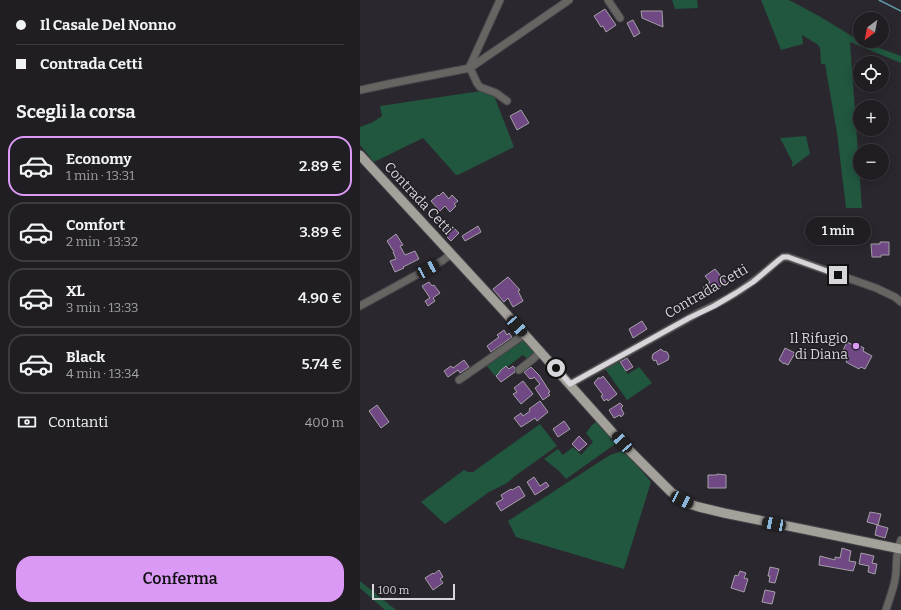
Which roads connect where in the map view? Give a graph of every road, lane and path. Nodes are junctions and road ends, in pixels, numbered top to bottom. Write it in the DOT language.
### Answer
graph roads {
  1 [pos="500,0"];
  2 [pos="569,0"];
  3 [pos="608,0"];
  4 [pos="620,18"];
  5 [pos="469,68"];
  6 [pos="360,90"];
  7 [pos="506,101"];
  8 [pos="363,159"];
  9 [pos="451,254"];
  10 [pos="901,302"];
  11 [pos="360,306"];
  12 [pos="524,334"];
  13 [pos="541,352"];
  14 [pos="519,370"];
  15 [pos="459,380"];
  16 [pos="570,384"];
  17 [pos="900,546"];
  18 [pos="886,610"];
  1 -- 5 [label="street"];
  2 -- 5 [label="street"];
  3 -- 4 [label="street"];
  5 -- 6 [label="street"];
  5 -- 7 [label="street"];
  8 -- 9 [label="main road, Contrada Cetti"];
  9 -- 11 [label="street"];
  9 -- 12 [label="main road, Contrada Cetti"];
  10 -- 16 [label="street, Contrada Cetti"];
  12 -- 13 [label="main road, Contrada Cetti"];
  12 -- 15 [label="street"];
  13 -- 14 [label="street"];
  13 -- 16 [label="main road, Contrada Cetti"];
  16 -- 17 [label="main road, Contrada Cetti"];
  17 -- 18 [label="street"];
}
